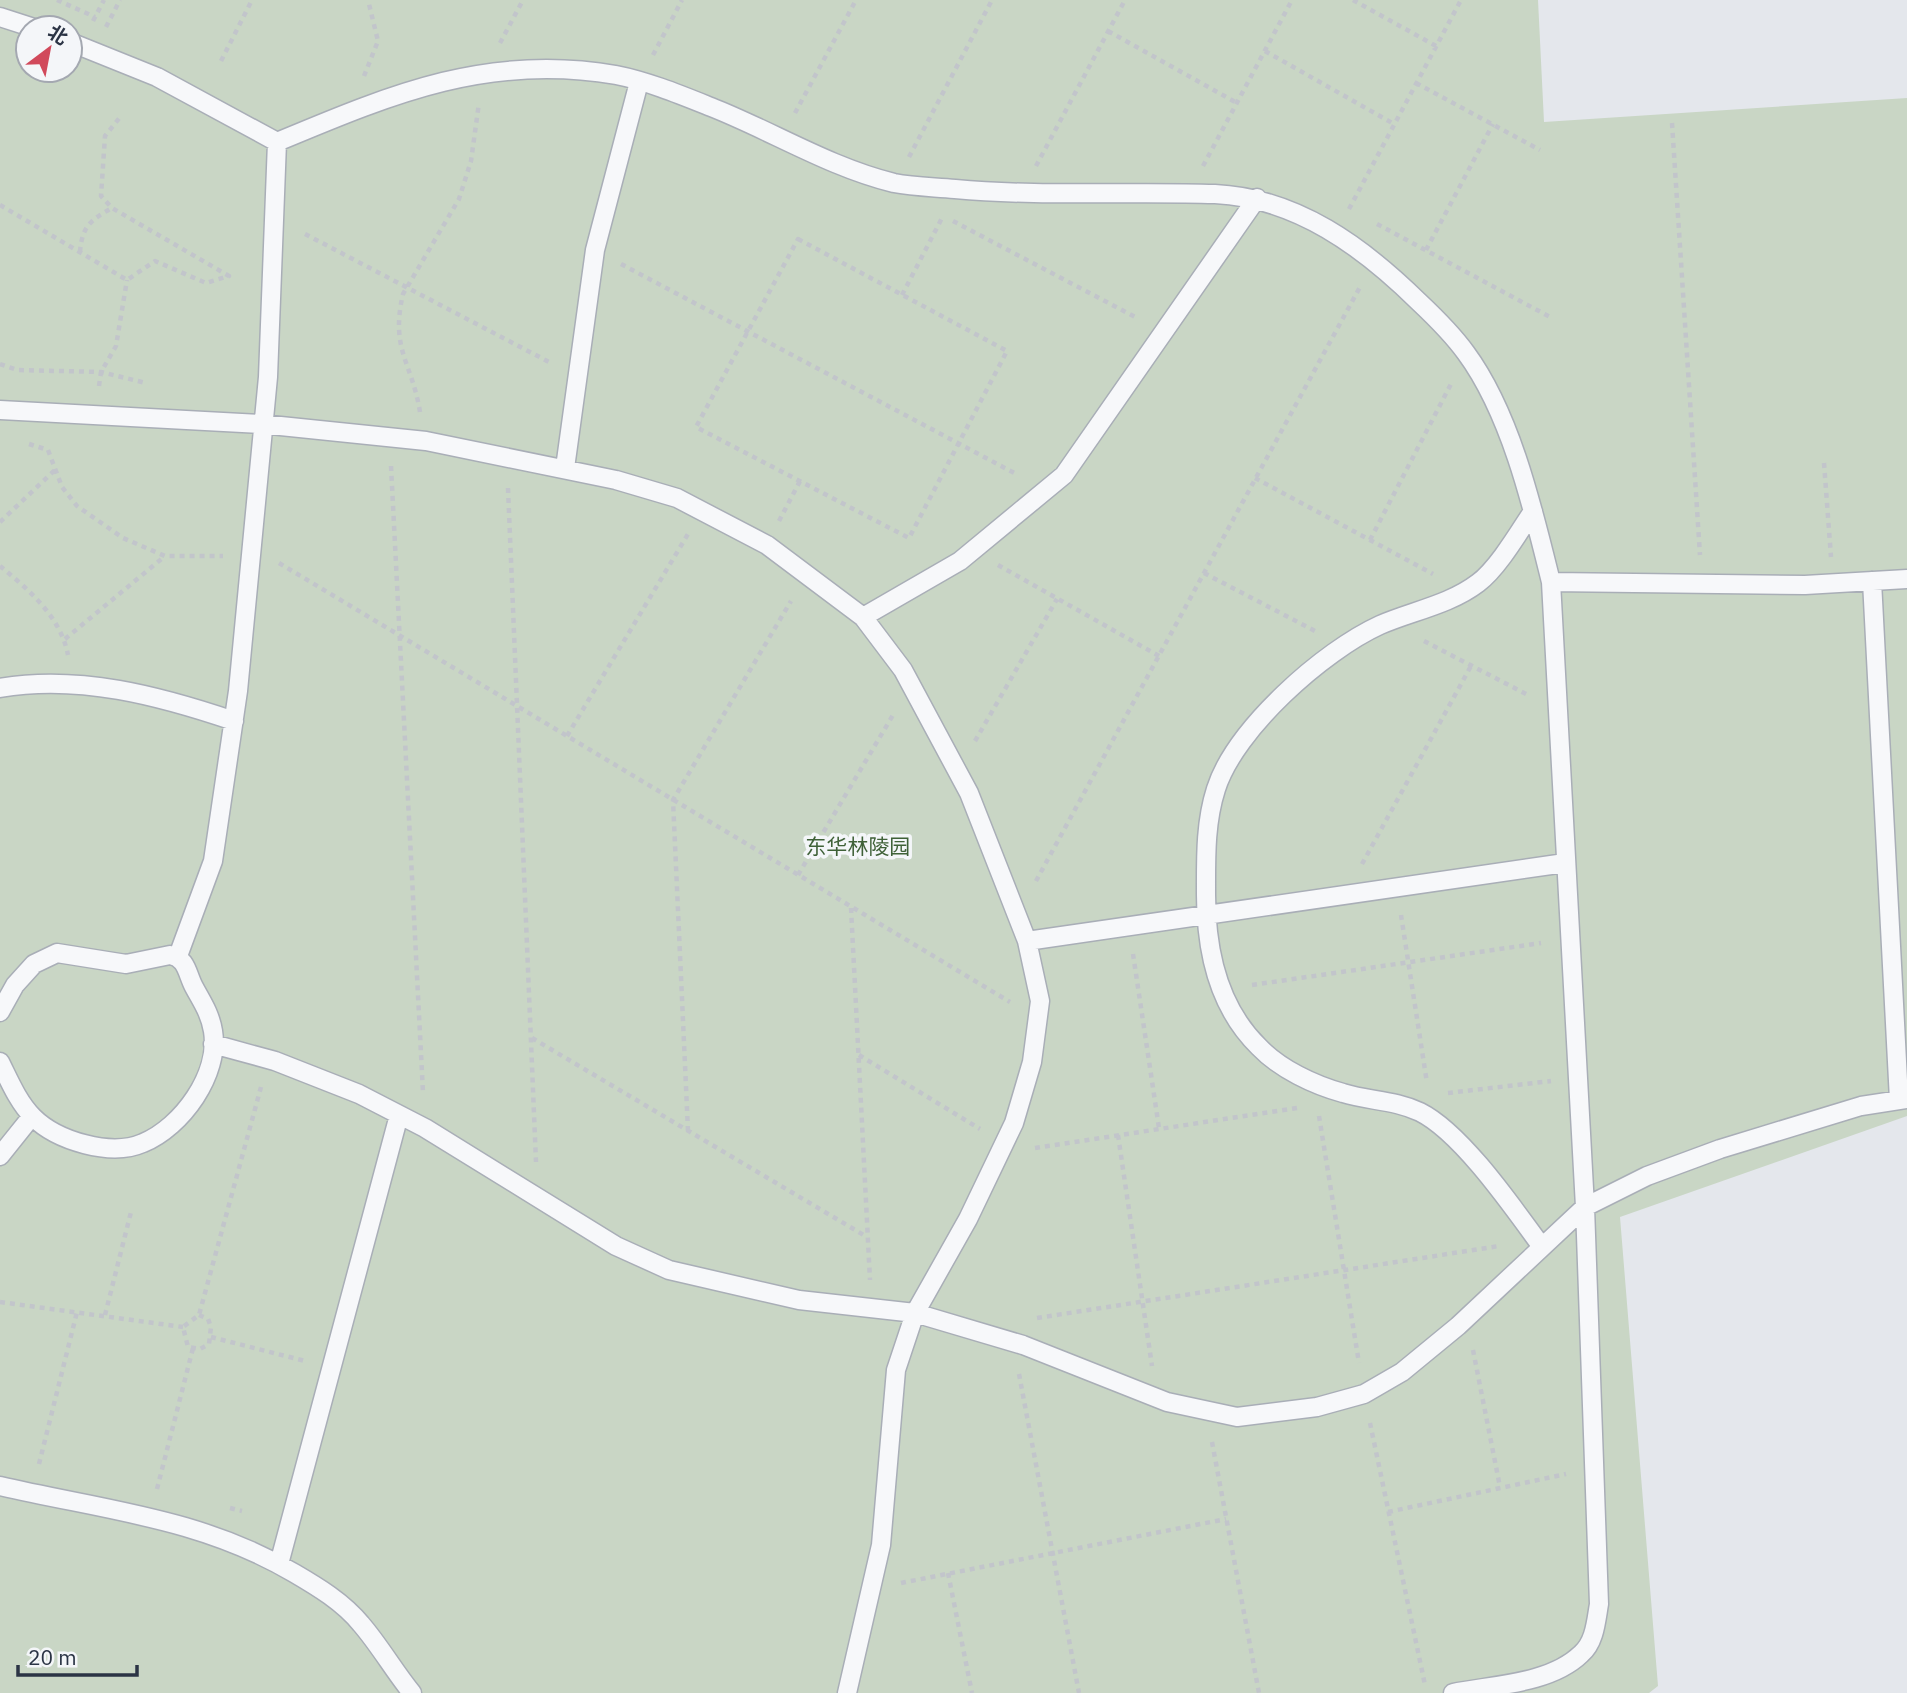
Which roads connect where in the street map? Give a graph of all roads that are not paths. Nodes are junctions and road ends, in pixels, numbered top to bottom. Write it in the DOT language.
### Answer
graph roads {
  1 [pos="84,48"];
  2 [pos="639,82"];
  3 [pos="277,142"];
  4 [pos="1257,198"];
  5 [pos="0,410"];
  6 [pos="261,424"];
  7 [pos="565,468"];
  8 [pos="1533,511"];
  9 [pos="1907,579"];
  10 [pos="1872,581"];
  11 [pos="1551,582"];
  12 [pos="863,617"];
  13 [pos="0,688"];
  14 [pos="234,721"];
  15 [pos="1565,863"];
  16 [pos="1206,913"];
  17 [pos="1027,941"];
  18 [pos="178,956"];
  19 [pos="8,980"];
  20 [pos="0,1012"];
  21 [pos="213,1044"];
  22 [pos="0,1062"];
  23 [pos="1903,1099"];
  24 [pos="399,1115"];
  25 [pos="32,1116"];
  26 [pos="0,1156"];
  27 [pos="1585,1206"];
  28 [pos="1536,1253"];
  29 [pos="915,1313"];
  30 [pos="0,1486"];
  31 [pos="279,1564"];
  32 [pos="412,1693"];
  33 [pos="847,1693"];
  34 [pos="1453,1693"];
  1 -- 3 [label="lane"];
  2 -- 3 [label="lane"];
  2 -- 4 [label="lane"];
  2 -- 7 [label="lane"];
  3 -- 6 [label="lane"];
  4 -- 8 [label="lane"];
  4 -- 12 [label="lane"];
  5 -- 6 [label="lane"];
  6 -- 7 [label="lane"];
  6 -- 14 [label="lane"];
  7 -- 12 [label="lane"];
  8 -- 11 [label="lane"];
  8 -- 16 [label="lane"];
  9 -- 10 [label="lane"];
  10 -- 11 [label="lane"];
  10 -- 23 [label="lane"];
  11 -- 15 [label="lane"];
  12 -- 17 [label="lane"];
  13 -- 14 [label="lane"];
  14 -- 18 [label="lane"];
  15 -- 16 [label="lane"];
  15 -- 27 [label="lane"];
  16 -- 17 [label="lane"];
  16 -- 28 [label="lane"];
  17 -- 29 [label="lane"];
  18 -- 19 [label="lane"];
  18 -- 21 [label="lane"];
  19 -- 20 [label="lane"];
  21 -- 24 [label="lane"];
  21 -- 25 [label="lane"];
  22 -- 25 [label="lane"];
  23 -- 27 [label="lane"];
  24 -- 29 [label="lane"];
  24 -- 31 [label="lane"];
  25 -- 26 [label="lane"];
  27 -- 28 [label="lane"];
  27 -- 34 [label="lane"];
  28 -- 29 [label="lane"];
  29 -- 33 [label="lane"];
  30 -- 31 [label="lane"];
  31 -- 32 [label="lane"];
}
